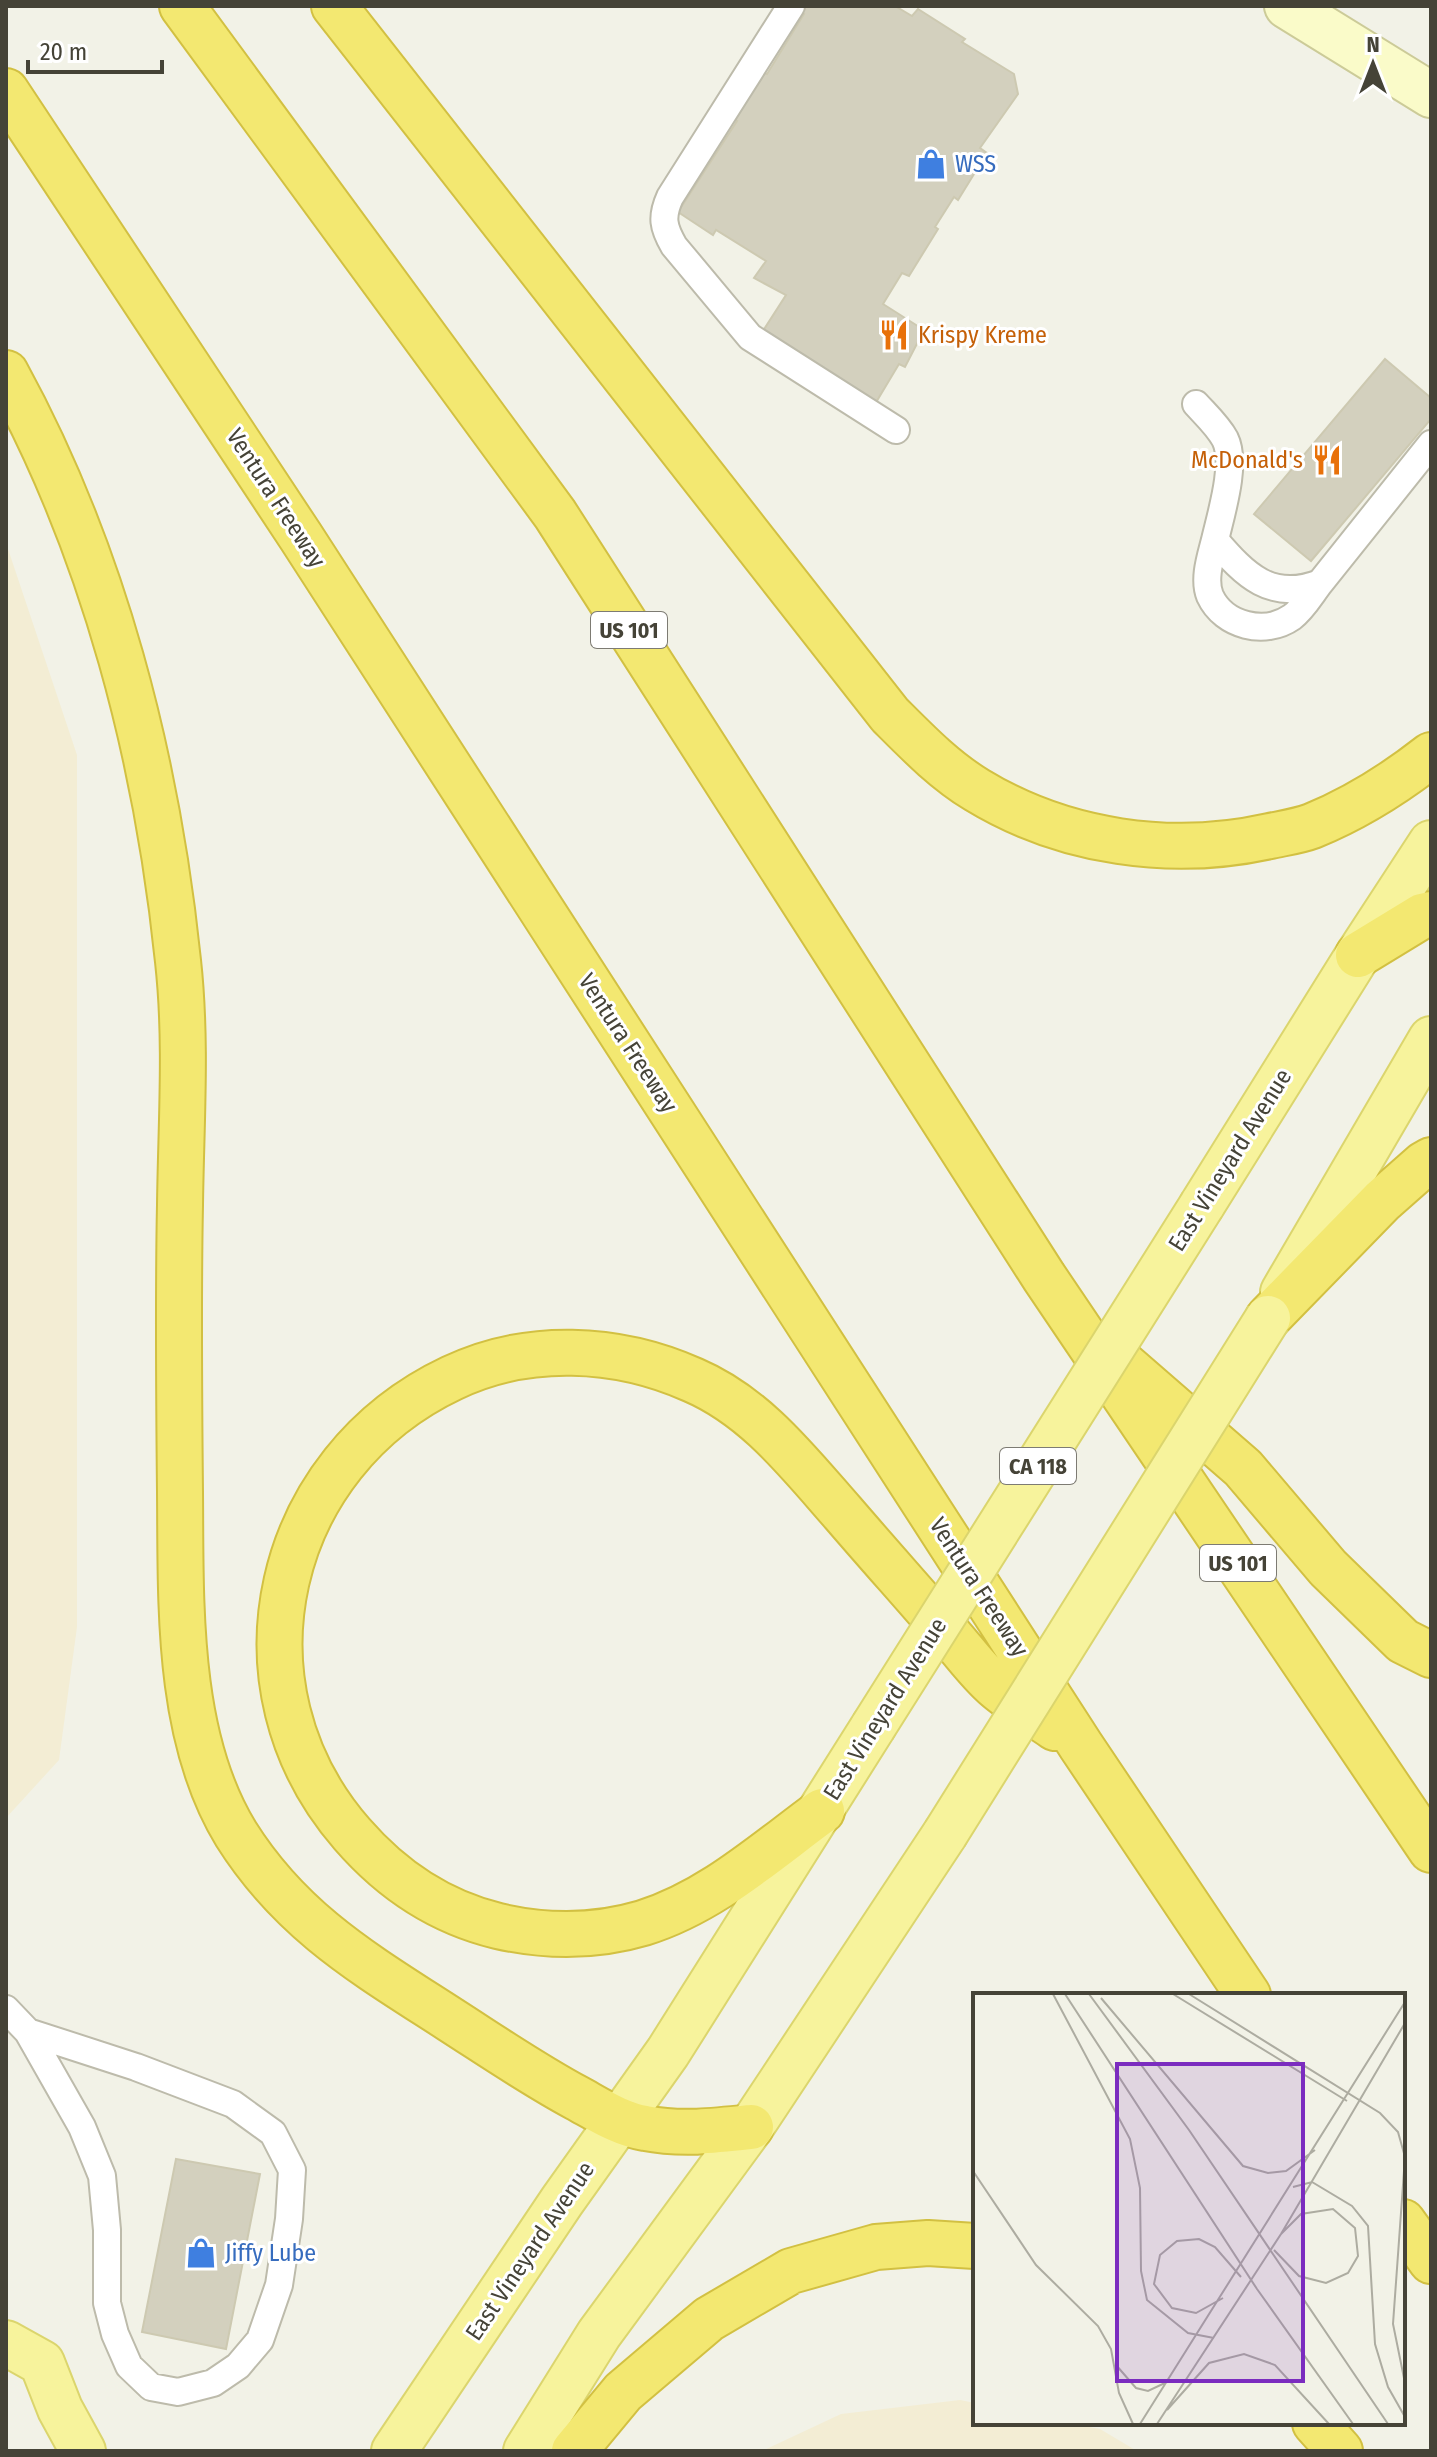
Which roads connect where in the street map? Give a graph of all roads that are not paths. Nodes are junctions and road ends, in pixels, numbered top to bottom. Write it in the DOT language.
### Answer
graph roads {
  1 [pos="182,6"];
  2 [pos="334,6"];
  3 [pos="791,6"];
  4 [pos="1287,6"];
  5 [pos="6,91"];
  6 [pos="1431,95"];
  7 [pos="6,373"];
  8 [pos="1196,404"];
  9 [pos="896,430"];
  10 [pos="1431,444"];
  11 [pos="1215,540"];
  12 [pos="1320,583"];
  13 [pos="1431,755"];
  14 [pos="1431,843"];
  15 [pos="1431,914"];
  16 [pos="1358,955"];
  17 [pos="1431,1039"];
  18 [pos="1431,1160"];
  19 [pos="1268,1318"];
  20 [pos="1077,1324"];
  21 [pos="1431,1655"];
  22 [pos="1081,1746"];
  23 [pos="822,1811"];
  24 [pos="1431,1850"];
  25 [pos="1247,1993"];
  26 [pos="6,2009"];
  27 [pos="28,2032"];
  28 [pos="619,2121"];
  29 [pos="751,2127"];
  30 [pos="1405,2225"];
  31 [pos="973,2246"];
  32 [pos="1431,2261"];
  33 [pos="6,2343"];
  34 [pos="1317,2425"];
  35 [pos="83,2451"];
  36 [pos="394,2451"];
  37 [pos="526,2451"];
  38 [pos="574,2451"];
  39 [pos="1340,2451"];
  1 -- 20 [label="highway, US 101"];
  2 -- 13 [label="highway"];
  3 -- 9 [label="lane"];
  4 -- 6 [label="street"];
  5 -- 22 [label="highway, Ventura Freeway"];
  7 -- 28 [label="highway"];
  8 -- 11 [label="lane"];
  10 -- 12 [label="lane"];
  11 -- 12 [label="lane"];
  11 -- 12 [label="lane"];
  14 -- 16 [label="main road, CA 118"];
  15 -- 16 [label="highway"];
  16 -- 23 [label="main road, East Vineyard Avenue / CA 118, bridge"];
  17 -- 19 [label="main road"];
  18 -- 19 [label="highway"];
  19 -- 29 [label="main road, bridge"];
  20 -- 21 [label="highway"];
  20 -- 24 [label="highway, US 101"];
  22 -- 23 [label="highway"];
  22 -- 25 [label="highway, Ventura Freeway"];
  23 -- 28 [label="main road, East Vineyard Avenue"];
  26 -- 27 [label="lane"];
  27 -- 27 [label="lane"];
  28 -- 29 [label="highway"];
  28 -- 36 [label="main road, East Vineyard Avenue"];
  29 -- 37 [label="main road"];
  30 -- 32 [label="highway"];
  31 -- 38 [label="highway"];
  33 -- 35 [label="main road"];
  34 -- 39 [label="highway"];
}
